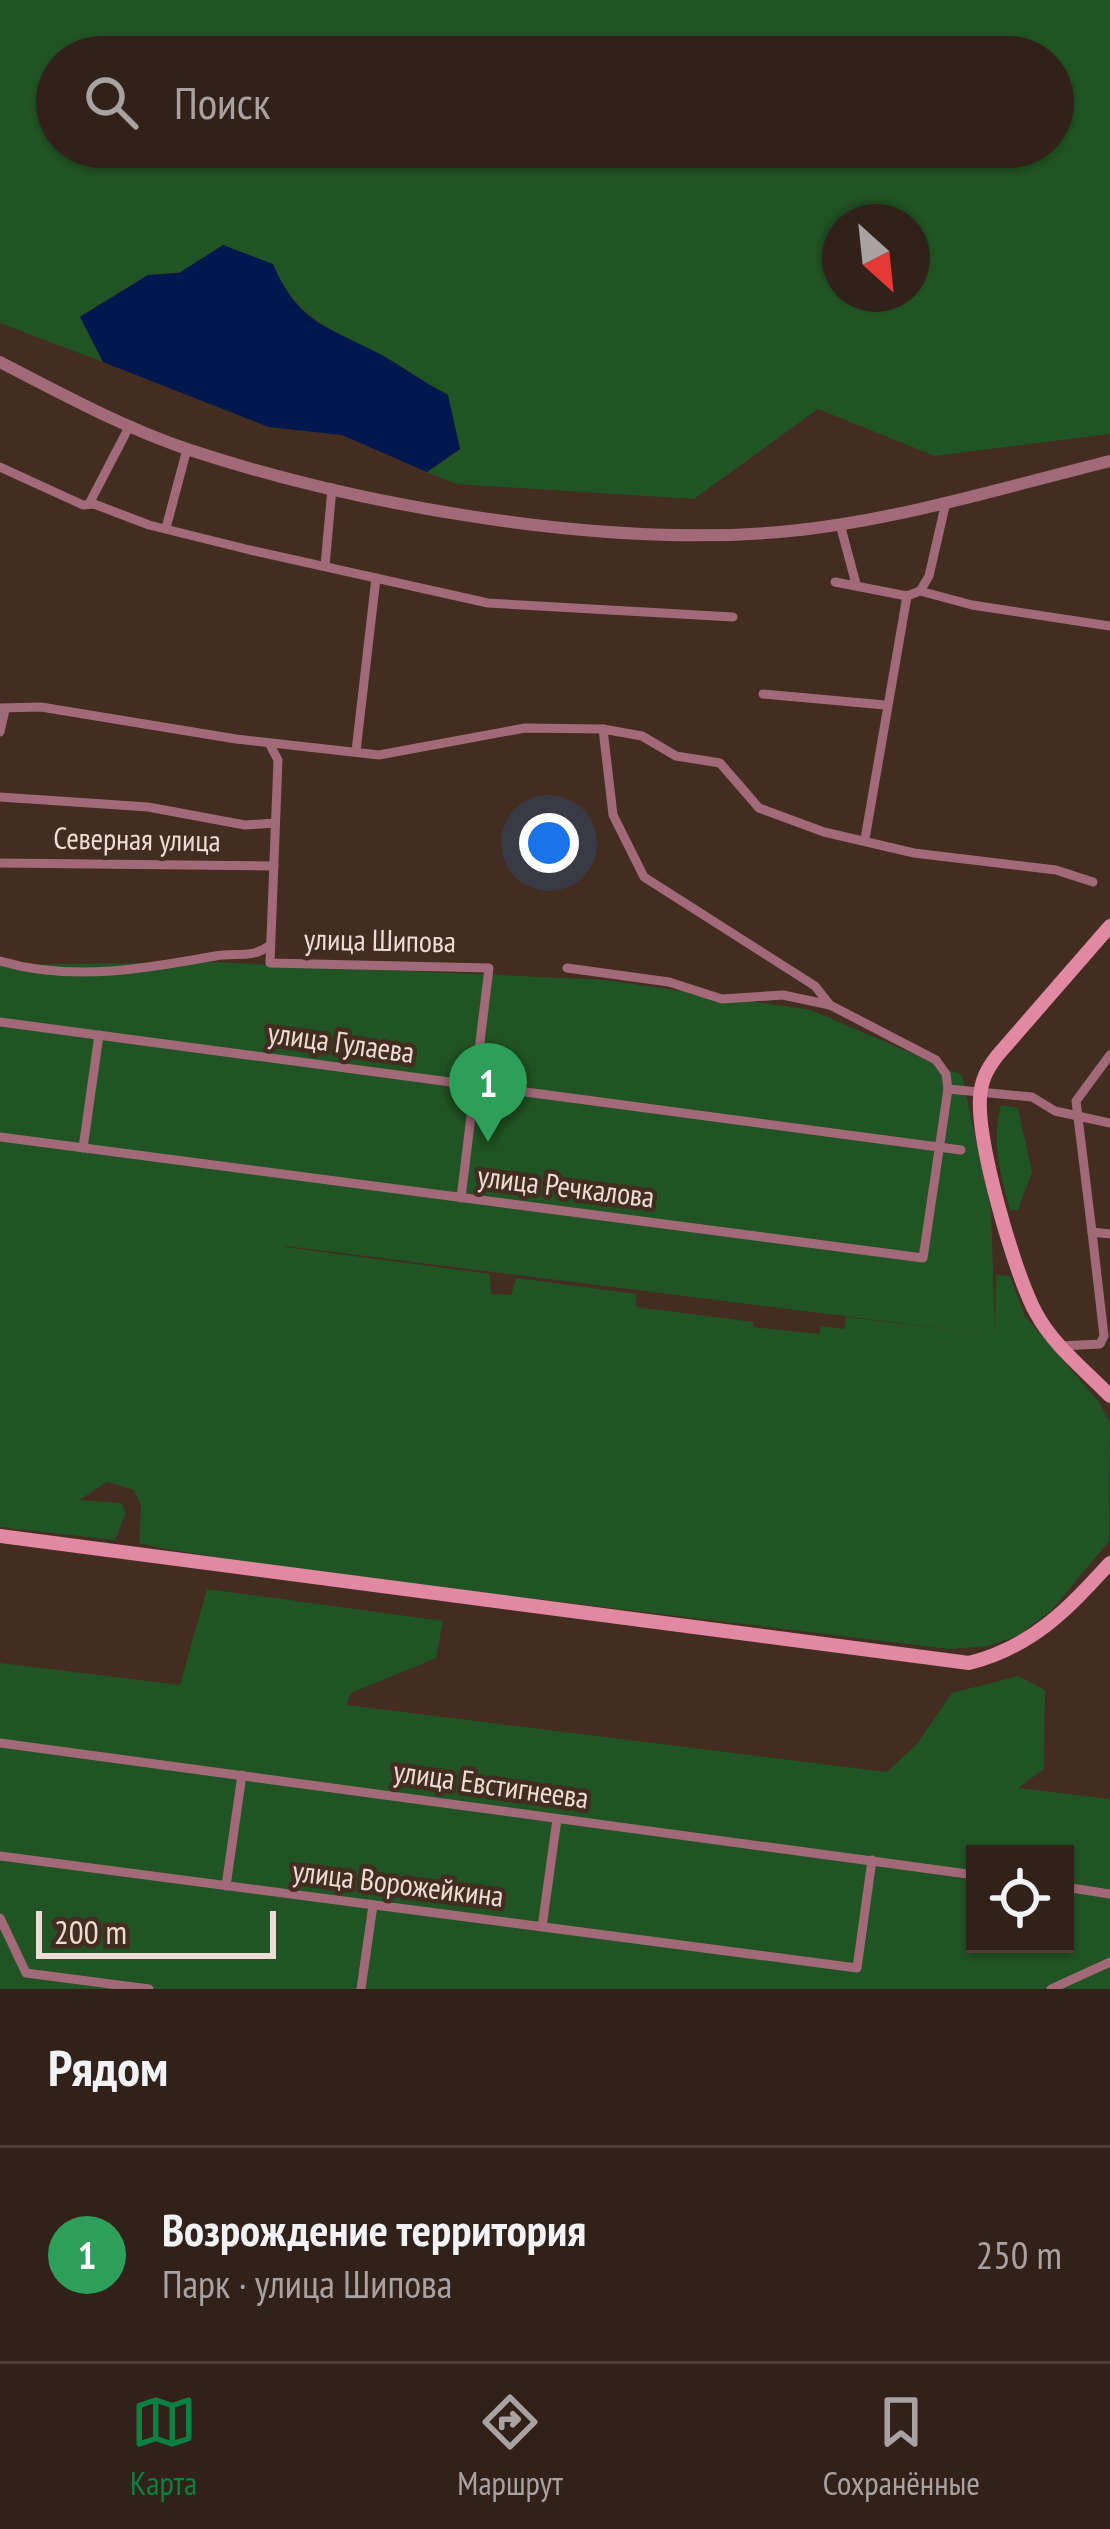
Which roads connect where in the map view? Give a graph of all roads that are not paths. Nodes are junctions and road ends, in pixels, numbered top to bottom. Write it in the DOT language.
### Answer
graph roads {
  1 [pos="0,362"];
  2 [pos="130,425"];
  3 [pos="187,449"];
  4 [pos="1110,461"];
  5 [pos="0,467"];
  6 [pos="332,488"];
  7 [pos="946,502"];
  8 [pos="89,505"];
  9 [pos="840,524"];
  10 [pos="166,528"];
  11 [pos="325,566"];
  12 [pos="376,578"];
  13 [pos="835,583"];
  14 [pos="856,584"];
  15 [pos="920,591"];
  16 [pos="907,596"];
  17 [pos="733,617"];
  18 [pos="1110,626"];
  19 [pos="763,694"];
  20 [pos="885,706"];
  21 [pos="3,709"];
  22 [pos="603,729"];
  23 [pos="0,732"];
  24 [pos="269,743"];
  25 [pos="356,751"];
  26 [pos="0,797"];
  27 [pos="275,824"];
  28 [pos="865,839"];
  29 [pos="0,863"];
  30 [pos="274,866"];
  31 [pos="1093,882"];
  32 [pos="1110,926"];
  33 [pos="269,946"];
  34 [pos="0,961"];
  35 [pos="567,968"];
  36 [pos="830,1005"];
  37 [pos="0,1022"];
  38 [pos="99,1035"];
  39 [pos="1110,1055"];
  40 [pos="476,1085"];
  41 [pos="948,1088"];
  42 [pos="980,1093"];
  43 [pos="1076,1117"];
  44 [pos="1110,1123"];
  45 [pos="0,1137"];
  46 [pos="937,1147"];
  47 [pos="83,1148"];
  48 [pos="961,1150"];
  49 [pos="461,1198"];
  50 [pos="1092,1232"];
  51 [pos="1110,1234"];
  52 [pos="1060,1346"];
  53 [pos="1110,1396"];
  54 [pos="0,1536"];
  55 [pos="1110,1563"];
  56 [pos="0,1743"];
  57 [pos="242,1774"];
  58 [pos="557,1819"];
  59 [pos="0,1856"];
  60 [pos="872,1860"];
  61 [pos="966,1873"];
  62 [pos="226,1886"];
  63 [pos="1074,1888"];
  64 [pos="1110,1894"];
  65 [pos="373,1905"];
  66 [pos="0,1918"];
  67 [pos="542,1927"];
  68 [pos="1110,1962"];
  69 [pos="149,1989"];
  70 [pos="361,1989"];
  71 [pos="1051,1989"];
  1 -- 2 [label="street"];
  2 -- 3 [label="street"];
  2 -- 8 [label="street"];
  3 -- 6 [label="street"];
  3 -- 10 [label="street"];
  4 -- 7 [label="street"];
  5 -- 8 [label="street"];
  6 -- 9 [label="street"];
  6 -- 11 [label="street"];
  7 -- 9 [label="street"];
  7 -- 15 [label="street"];
  8 -- 10 [label="street"];
  9 -- 14 [label="street"];
  10 -- 11 [label="street"];
  11 -- 12 [label="street"];
  12 -- 17 [label="street"];
  12 -- 25 [label="street"];
  13 -- 14 [label="street"];
  14 -- 16 [label="street"];
  15 -- 16 [label="street"];
  15 -- 18 [label="street"];
  16 -- 20 [label="street"];
  19 -- 20 [label="street"];
  20 -- 28 [label="street"];
  21 -- 23 [label="street"];
  21 -- 24 [label="street"];
  22 -- 25 [label="street"];
  22 -- 28 [label="street"];
  22 -- 36 [label="street"];
  24 -- 25 [label="street"];
  24 -- 27 [label="street"];
  26 -- 27 [label="street"];
  27 -- 30 [label="street"];
  28 -- 31 [label="street"];
  29 -- 30 [label="street, Северная улица"];
  30 -- 33 [label="street"];
  32 -- 42 [label="main road"];
  33 -- 34 [label="street"];
  33 -- 40 [label="street, улица Шипова"];
  35 -- 36 [label="street"];
  36 -- 41 [label="street"];
  37 -- 38 [label="street, улица Гулаева"];
  38 -- 40 [label="street, улица Гулаева"];
  38 -- 47 [label="street"];
  39 -- 43 [label="street"];
  40 -- 46 [label="street, улица Гулаева"];
  40 -- 49 [label="street, улица Шипова"];
  41 -- 42 [label="street"];
  41 -- 46 [label="street, улица Речкалова"];
  42 -- 43 [label="street"];
  42 -- 52 [label="main road"];
  43 -- 44 [label="street"];
  43 -- 50 [label="street"];
  45 -- 47 [label="street, улица Речкалова"];
  46 -- 48 [label="street, улица Гулаева"];
  46 -- 49 [label="street, улица Речкалова"];
  47 -- 49 [label="street, улица Речкалова"];
  50 -- 51 [label="street"];
  50 -- 52 [label="street"];
  52 -- 53 [label="main road"];
  54 -- 55 [label="main road"];
  56 -- 57 [label="street, улица Евстигнеева"];
  57 -- 58 [label="street, улица Евстигнеева"];
  57 -- 62 [label="street"];
  58 -- 60 [label="street, улица Евстигнеева"];
  58 -- 67 [label="street"];
  59 -- 62 [label="street, улица Ворожейкина"];
  60 -- 61 [label="street, улица Евстигнеева"];
  60 -- 67 [label="street, улица Ворожейкина"];
  62 -- 65 [label="street, улица Ворожейкина"];
  63 -- 64 [label="street"];
  65 -- 67 [label="street, улица Ворожейкина"];
  65 -- 70 [label="street"];
  66 -- 69 [label="street"];
  68 -- 71 [label="street"];
}
